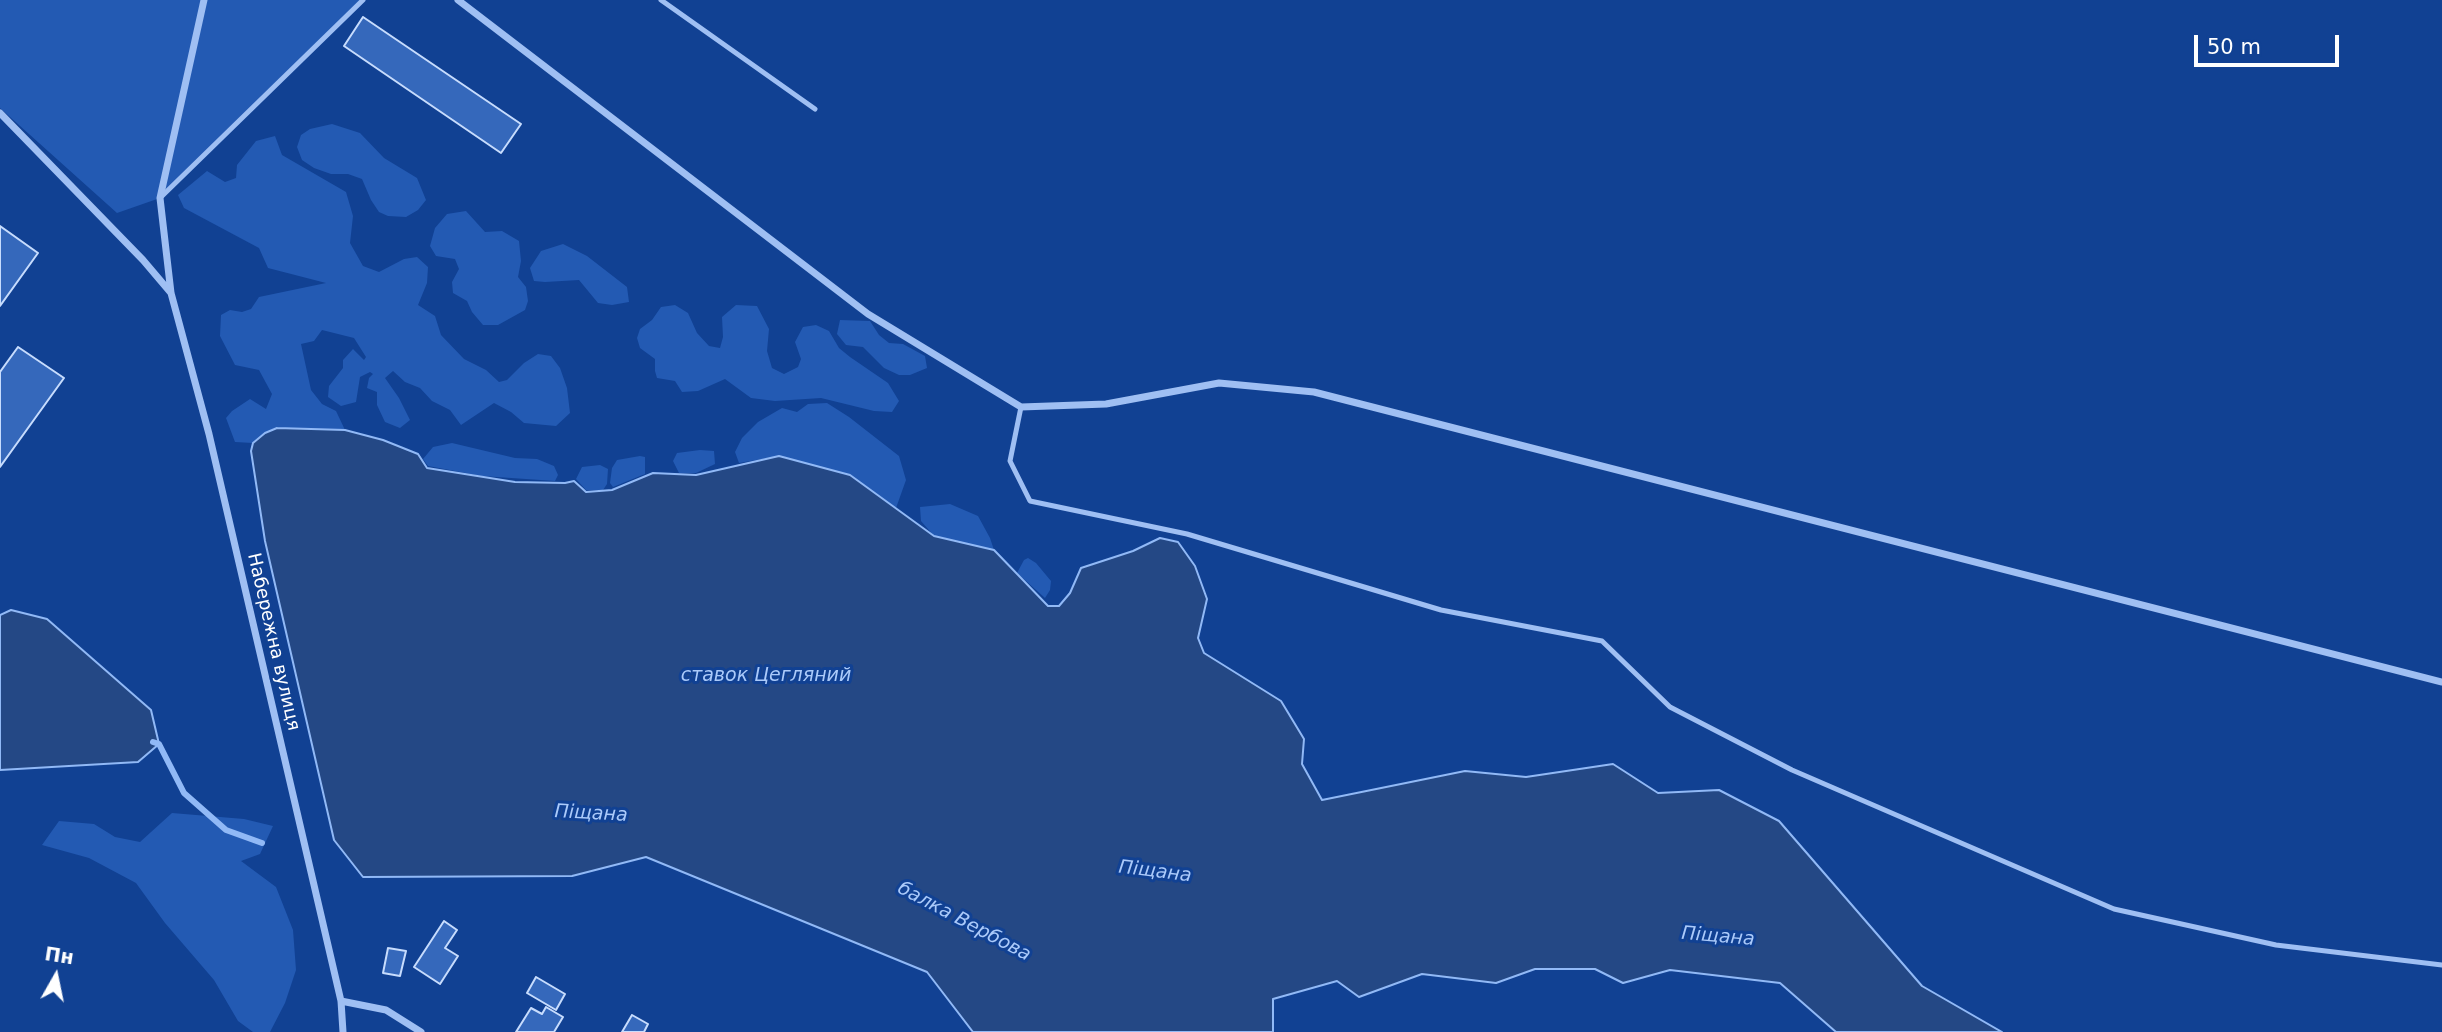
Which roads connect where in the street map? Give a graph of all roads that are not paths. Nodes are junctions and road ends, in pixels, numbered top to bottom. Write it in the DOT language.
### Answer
graph roads {
  1 [pos="204,0"];
  2 [pos="363,0"];
  3 [pos="458,0"];
  4 [pos="661,0"];
  5 [pos="815,109"];
  6 [pos="0,113"];
  7 [pos="160,198"];
  8 [pos="171,293"];
  9 [pos="1020,407"];
  10 [pos="2442,682"];
  11 [pos="2442,965"];
  12 [pos="341,1001"];
  13 [pos="343,1032"];
  14 [pos="421,1032"];
  1 -- 7 [label="street, Набережна вулиця"];
  2 -- 7 [label="lane"];
  3 -- 9 [label="street"];
  4 -- 5 [label="lane"];
  6 -- 8 [label="street"];
  7 -- 8 [label="street, Набережна вулиця"];
  8 -- 12 [label="street, Набережна вулиця"];
  9 -- 10 [label="street"];
  9 -- 11 [label="lane"];
  12 -- 13 [label="street, Набережна вулиця"];
  12 -- 14 [label="street"];
}
